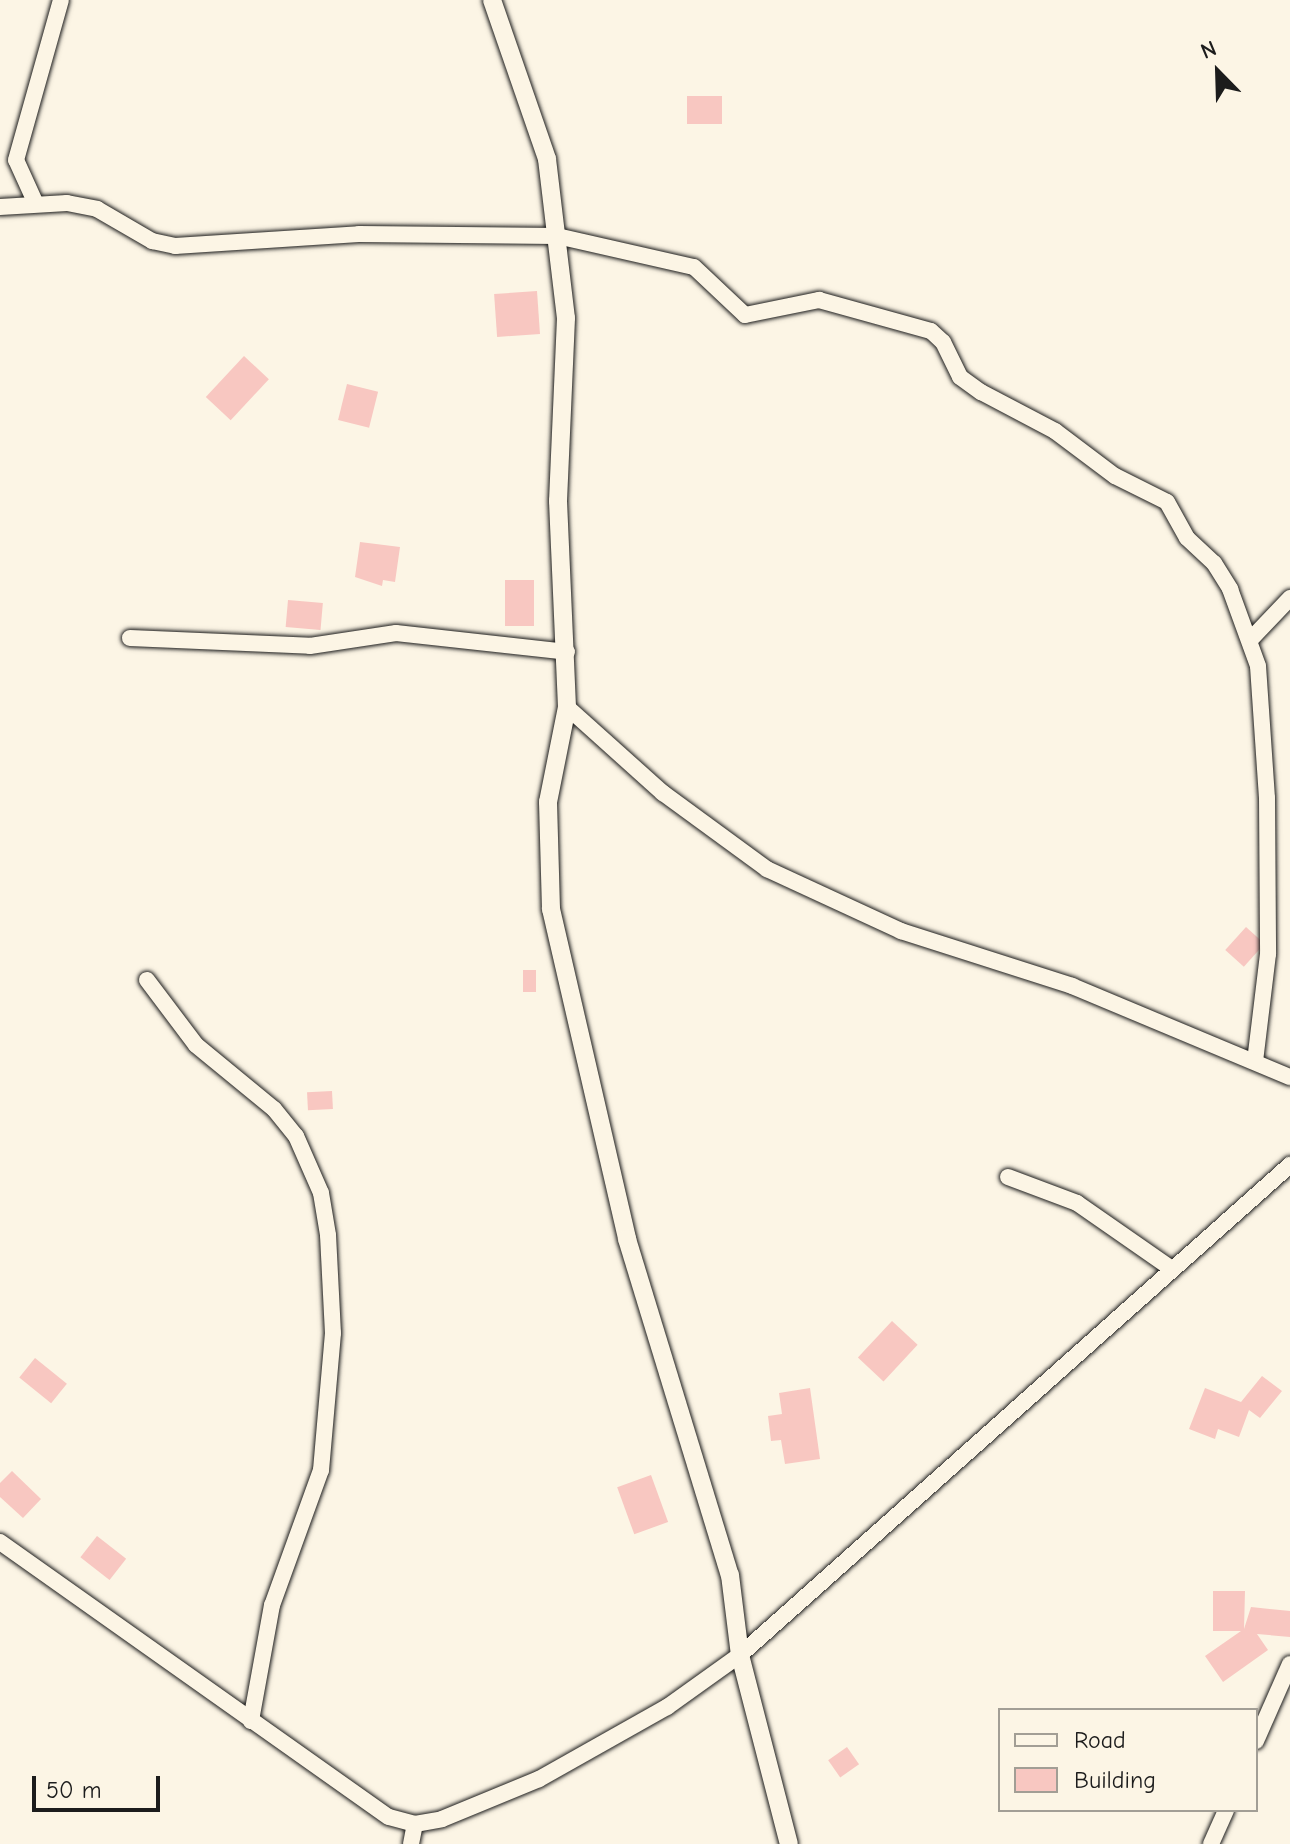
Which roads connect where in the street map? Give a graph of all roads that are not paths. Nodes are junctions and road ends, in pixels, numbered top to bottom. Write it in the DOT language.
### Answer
graph roads {
  1 [pos="61,0"];
  2 [pos="492,0"];
  3 [pos="36,204"];
  4 [pos="0,207"];
  5 [pos="557,236"];
  6 [pos="1290,598"];
  7 [pos="130,638"];
  8 [pos="1251,639"];
  9 [pos="567,652"];
  10 [pos="567,707"];
  11 [pos="147,980"];
  12 [pos="1255,1061"];
  13 [pos="1290,1077"];
  14 [pos="1290,1165"];
  15 [pos="1008,1177"];
  16 [pos="1172,1269"];
  17 [pos="0,1542"];
  18 [pos="740,1655"];
  19 [pos="1290,1664"];
  20 [pos="251,1721"];
  21 [pos="1258,1736"];
  22 [pos="1225,1812"];
  23 [pos="415,1824"];
  24 [pos="411,1844"];
  25 [pos="789,1844"];
  26 [pos="1211,1844"];
  1 -- 3 [label="street"];
  2 -- 5 [label="street"];
  3 -- 4 [label="street"];
  3 -- 5 [label="street"];
  5 -- 8 [label="street"];
  5 -- 9 [label="street"];
  6 -- 8 [label="street"];
  7 -- 9 [label="street"];
  8 -- 12 [label="street"];
  9 -- 10 [label="street"];
  10 -- 12 [label="street"];
  10 -- 18 [label="street"];
  11 -- 20 [label="street"];
  12 -- 13 [label="street"];
  14 -- 16 [label="street"];
  15 -- 16 [label="street"];
  16 -- 18 [label="street"];
  17 -- 20 [label="street"];
  18 -- 23 [label="street"];
  18 -- 25 [label="street"];
  19 -- 21 [label="street"];
  20 -- 23 [label="street"];
  22 -- 26 [label="street"];
  23 -- 24 [label="street"];
}
